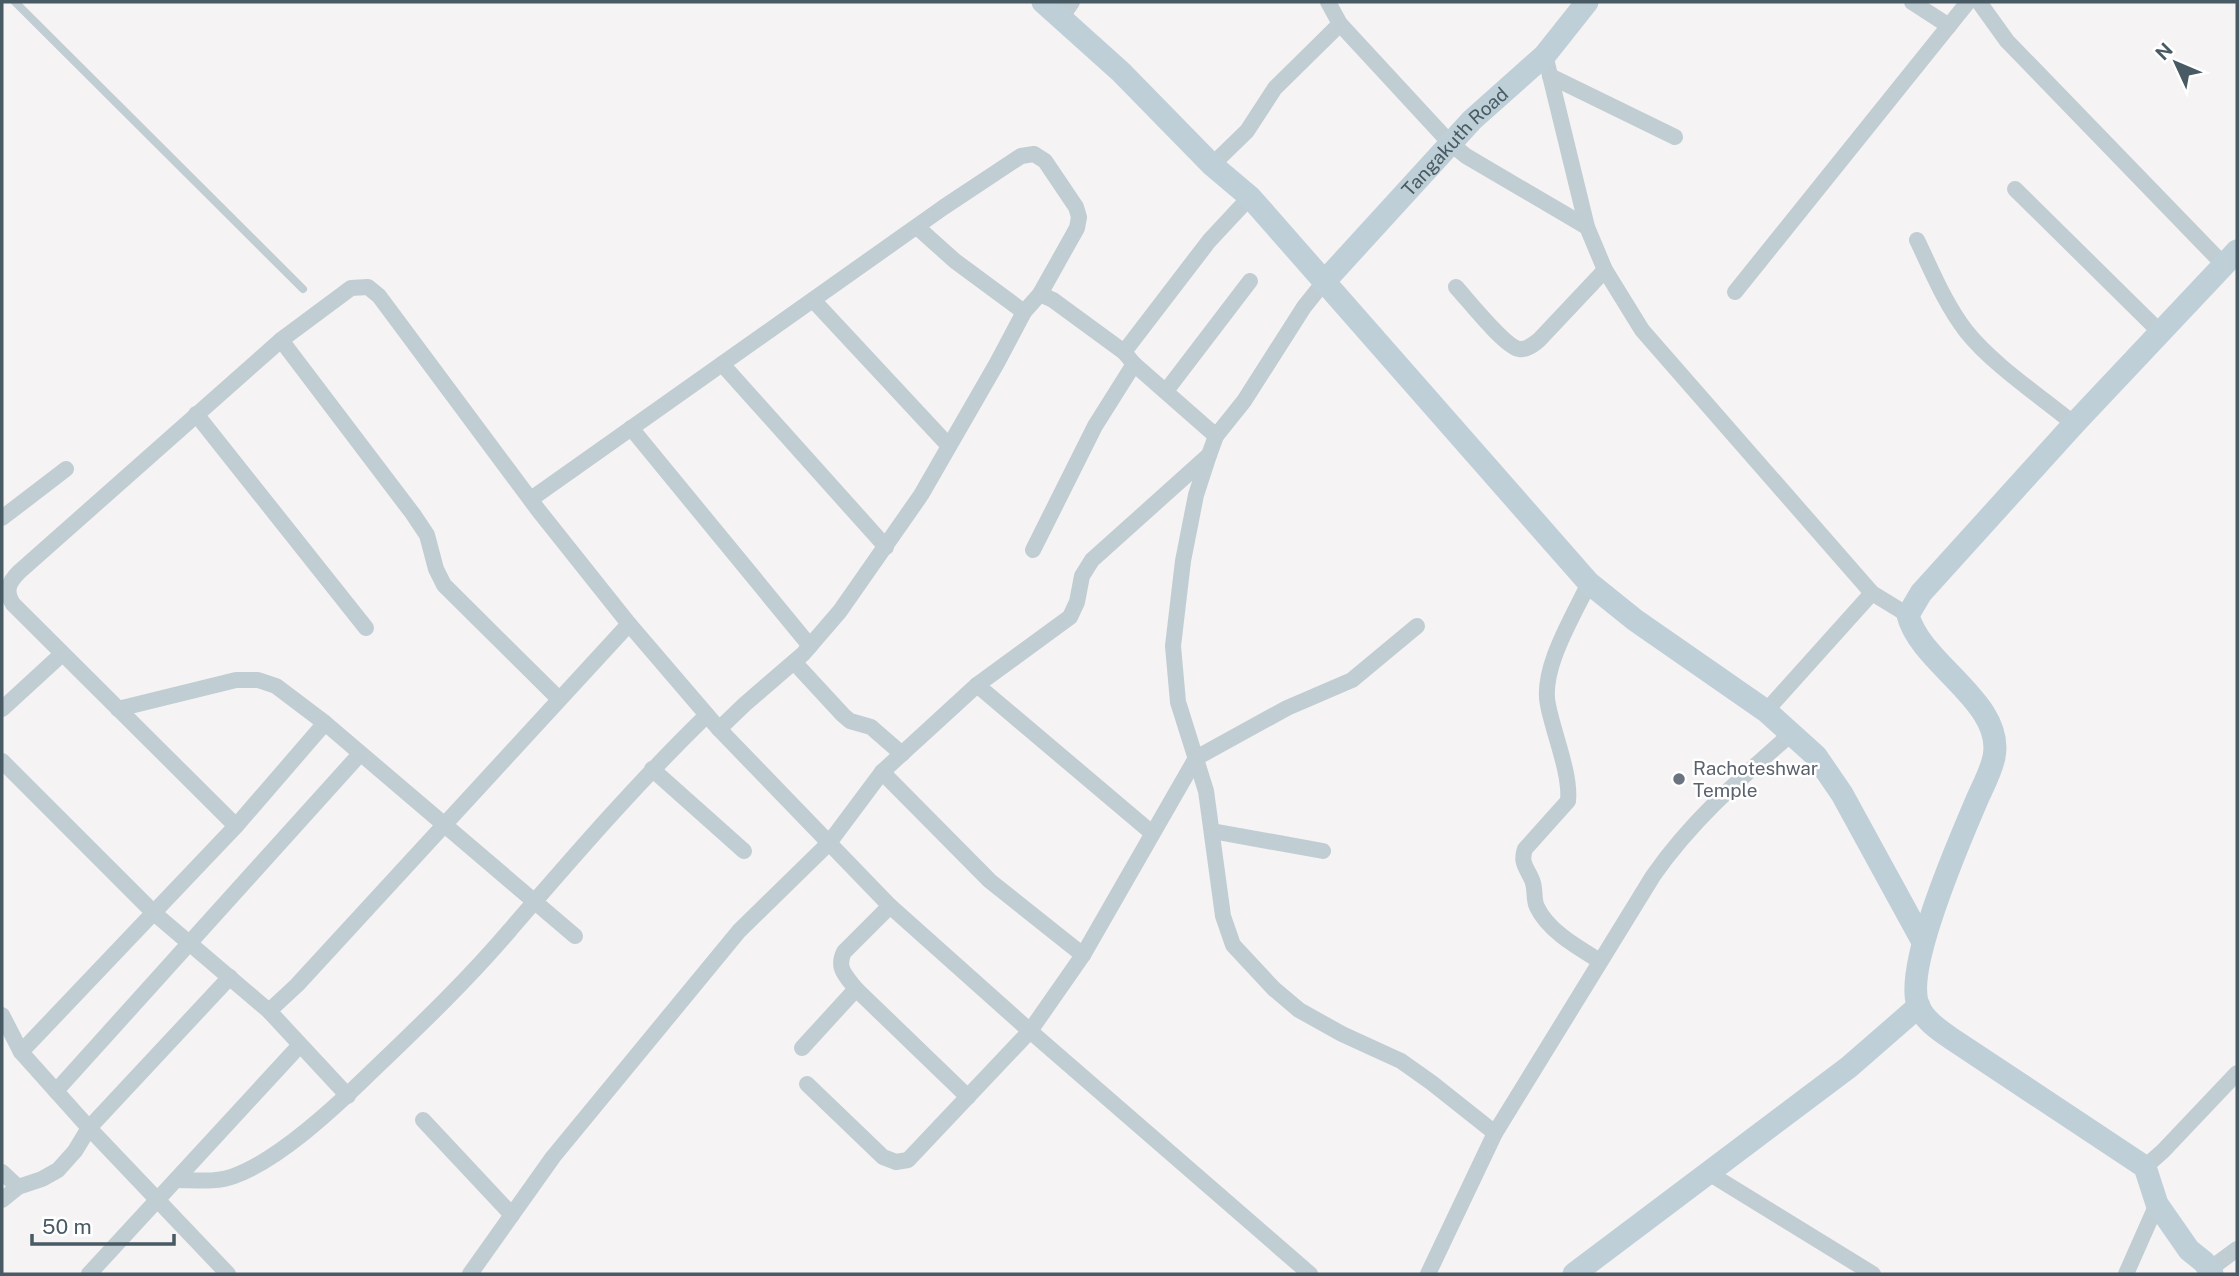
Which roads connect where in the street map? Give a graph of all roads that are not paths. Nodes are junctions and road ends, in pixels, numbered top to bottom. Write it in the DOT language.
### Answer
graph roads {
  1 [pos="15,2"];
  2 [pos="1043,2"];
  3 [pos="1328,2"];
  4 [pos="1912,2"];
  5 [pos="1968,2"];
  6 [pos="1979,2"];
  7 [pos="1582,4"];
  8 [pos="1066,10"];
  9 [pos="1340,24"];
  10 [pos="1949,26"];
  11 [pos="1547,66"];
  12 [pos="1675,137"];
  13 [pos="1450,144"];
  14 [pos="1212,164"];
  15 [pos="2015,189"];
  16 [pos="1250,197"];
  17 [pos="916,227"];
  18 [pos="1587,227"];
  19 [pos="1917,240"];
  20 [pos="2230,257"];
  21 [pos="1605,270"];
  22 [pos="1250,281"];
  23 [pos="1324,282"];
  24 [pos="1456,287"];
  25 [pos="303,289"];
  26 [pos="1735,292"];
  27 [pos="1040,293"];
  28 [pos="813,300"];
  29 [pos="1024,312"];
  30 [pos="2160,332"];
  31 [pos="281,340"];
  32 [pos="1129,358"];
  33 [pos="722,364"];
  34 [pos="1166,391"];
  35 [pos="196,414"];
  36 [pos="2074,424"];
  37 [pos="631,428"];
  38 [pos="1216,436"];
  39 [pos="949,446"];
  40 [pos="1209,455"];
  41 [pos="66,469"];
  42 [pos="531,499"];
  43 [pos="2,518"];
  44 [pos="886,547"];
  45 [pos="1033,550"];
  46 [pos="1589,583"];
  47 [pos="1872,593"];
  48 [pos="1908,615"];
  49 [pos="629,624"];
  50 [pos="1417,626"];
  51 [pos="366,628"];
  52 [pos="810,646"];
  53 [pos="62,654"];
  54 [pos="794,662"];
  55 [pos="977,685"];
  56 [pos="559,699"];
  57 [pos="2,709"];
  58 [pos="118,709"];
  59 [pos="1766,711"];
  60 [pos="707,715"];
  61 [pos="325,723"];
  62 [pos="719,729"];
  63 [pos="1792,733"];
  64 [pos="360,754"];
  65 [pos="902,754"];
  66 [pos="1196,758"];
  67 [pos="2,761"];
  68 [pos="652,769"];
  69 [pos="882,772"];
  70 [pos="444,825"];
  71 [pos="236,826"];
  72 [pos="1212,831"];
  73 [pos="1152,833"];
  74 [pos="829,843"];
  75 [pos="744,851"];
  76 [pos="1323,851"];
  77 [pos="534,900"];
  78 [pos="890,906"];
  79 [pos="153,912"];
  80 [pos="575,936"];
  81 [pos="1923,942"];
  82 [pos="191,944"];
  83 [pos="1083,955"];
  84 [pos="1600,961"];
  85 [pos="230,977"];
  86 [pos="856,989"];
  87 [pos="1919,1006"];
  88 [pos="269,1011"];
  89 [pos="2,1015"];
  90 [pos="1030,1031"];
  91 [pos="300,1045"];
  92 [pos="802,1048"];
  93 [pos="21,1052"];
  94 [pos="2237,1073"];
  95 [pos="807,1084"];
  96 [pos="56,1091"];
  97 [pos="348,1096"];
  98 [pos="968,1097"];
  99 [pos="423,1120"];
  100 [pos="89,1128"];
  101 [pos="1495,1133"];
  102 [pos="2145,1167"];
  103 [pos="2,1172"];
  104 [pos="1707,1172"];
  105 [pos="176,1180"];
  106 [pos="18,1187"];
  107 [pos="157,1199"];
  108 [pos="2,1200"];
  109 [pos="2157,1204"];
  110 [pos="512,1215"];
  111 [pos="2237,1249"];
  112 [pos="111,1250"];
  113 [pos="2204,1272"];
  114 [pos="89,1274"];
  115 [pos="100,1274"];
  116 [pos="228,1274"];
  117 [pos="470,1274"];
  118 [pos="1310,1274"];
  119 [pos="1428,1274"];
  120 [pos="1574,1274"];
  121 [pos="1874,1274"];
  122 [pos="2126,1274"];
  1 -- 25 [label="lane"];
  2 -- 8 [label="street"];
  3 -- 9 [label="street"];
  4 -- 10 [label="street"];
  5 -- 10 [label="street"];
  6 -- 20 [label="street"];
  7 -- 11 [label="street, Tangakuth Road"];
  8 -- 14 [label="street"];
  9 -- 13 [label="street"];
  9 -- 14 [label="street"];
  10 -- 26 [label="street"];
  11 -- 12 [label="street"];
  11 -- 13 [label="street, Tangakuth Road"];
  11 -- 18 [label="street"];
  13 -- 18 [label="street"];
  13 -- 23 [label="street, Tangakuth Road"];
  14 -- 16 [label="street"];
  15 -- 30 [label="street"];
  16 -- 23 [label="street"];
  16 -- 32 [label="street"];
  17 -- 27 [label="street"];
  17 -- 28 [label="street"];
  17 -- 29 [label="street"];
  18 -- 21 [label="street"];
  19 -- 36 [label="street"];
  20 -- 30 [label="street"];
  21 -- 24 [label="street"];
  21 -- 47 [label="street"];
  22 -- 34 [label="street"];
  23 -- 38 [label="street"];
  23 -- 46 [label="street"];
  27 -- 29 [label="street"];
  27 -- 32 [label="street"];
  28 -- 33 [label="street"];
  28 -- 39 [label="street"];
  29 -- 39 [label="street"];
  30 -- 36 [label="street"];
  31 -- 35 [label="street"];
  31 -- 42 [label="street"];
  31 -- 56 [label="street"];
  32 -- 34 [label="street"];
  32 -- 45 [label="street"];
  33 -- 37 [label="street"];
  33 -- 44 [label="street"];
  34 -- 38 [label="street"];
  35 -- 51 [label="street"];
  35 -- 53 [label="street"];
  36 -- 48 [label="street"];
  37 -- 42 [label="street"];
  37 -- 52 [label="street"];
  38 -- 40 [label="street"];
  39 -- 44 [label="street"];
  40 -- 55 [label="street"];
  40 -- 66 [label="street"];
  41 -- 43 [label="street"];
  42 -- 49 [label="street"];
  44 -- 52 [label="street"];
  46 -- 59 [label="street"];
  46 -- 84 [label="street"];
  47 -- 48 [label="street"];
  47 -- 59 [label="street"];
  48 -- 81 [label="street"];
  49 -- 56 [label="street"];
  49 -- 60 [label="street"];
  50 -- 66 [label="street"];
  52 -- 54 [label="street"];
  53 -- 57 [label="street"];
  53 -- 58 [label="street"];
  54 -- 62 [label="street"];
  54 -- 65 [label="street"];
  55 -- 65 [label="street"];
  55 -- 73 [label="street"];
  56 -- 70 [label="street"];
  58 -- 61 [label="street"];
  58 -- 71 [label="street"];
  59 -- 63 [label="street"];
  60 -- 62 [label="street"];
  60 -- 68 [label="street"];
  61 -- 64 [label="street"];
  61 -- 71 [label="street"];
  62 -- 74 [label="street"];
  63 -- 81 [label="street"];
  63 -- 84 [label="street"];
  64 -- 70 [label="street"];
  64 -- 82 [label="street"];
  65 -- 69 [label="street"];
  66 -- 72 [label="street"];
  66 -- 73 [label="street"];
  67 -- 79 [label="street"];
  68 -- 75 [label="street"];
  68 -- 77 [label="street"];
  69 -- 74 [label="street"];
  69 -- 83 [label="street"];
  70 -- 77 [label="street"];
  70 -- 88 [label="street"];
  71 -- 79 [label="street"];
  72 -- 76 [label="street"];
  72 -- 101 [label="street"];
  73 -- 83 [label="street"];
  74 -- 78 [label="street"];
  74 -- 110 [label="street"];
  77 -- 80 [label="street"];
  77 -- 97 [label="street"];
  78 -- 86 [label="street"];
  78 -- 90 [label="street"];
  79 -- 82 [label="street"];
  79 -- 93 [label="street"];
  81 -- 87 [label="street"];
  82 -- 85 [label="street"];
  82 -- 96 [label="street"];
  83 -- 90 [label="street"];
  84 -- 101 [label="street"];
  85 -- 88 [label="street"];
  85 -- 100 [label="street"];
  86 -- 92 [label="street"];
  86 -- 98 [label="street"];
  87 -- 102 [label="street"];
  87 -- 104 [label="street"];
  88 -- 91 [label="street"];
  89 -- 93 [label="street"];
  90 -- 98 [label="street"];
  90 -- 118 [label="street"];
  91 -- 97 [label="street"];
  91 -- 105 [label="street"];
  93 -- 96 [label="street"];
  94 -- 102 [label="street"];
  95 -- 98 [label="street"];
  96 -- 100 [label="street"];
  97 -- 105 [label="street"];
  99 -- 110 [label="street"];
  100 -- 106 [label="street"];
  100 -- 107 [label="street"];
  101 -- 119 [label="street"];
  102 -- 109 [label="street"];
  103 -- 106 [label="street"];
  104 -- 120 [label="street"];
  104 -- 121 [label="street"];
  105 -- 107 [label="street"];
  106 -- 108 [label="street"];
  107 -- 112 [label="street"];
  107 -- 116 [label="street"];
  109 -- 113 [label="street"];
  109 -- 122 [label="street"];
  110 -- 117 [label="street"];
  111 -- 113 [label="street"];
  112 -- 114 [label="street"];
  112 -- 115 [label="street"];
}
